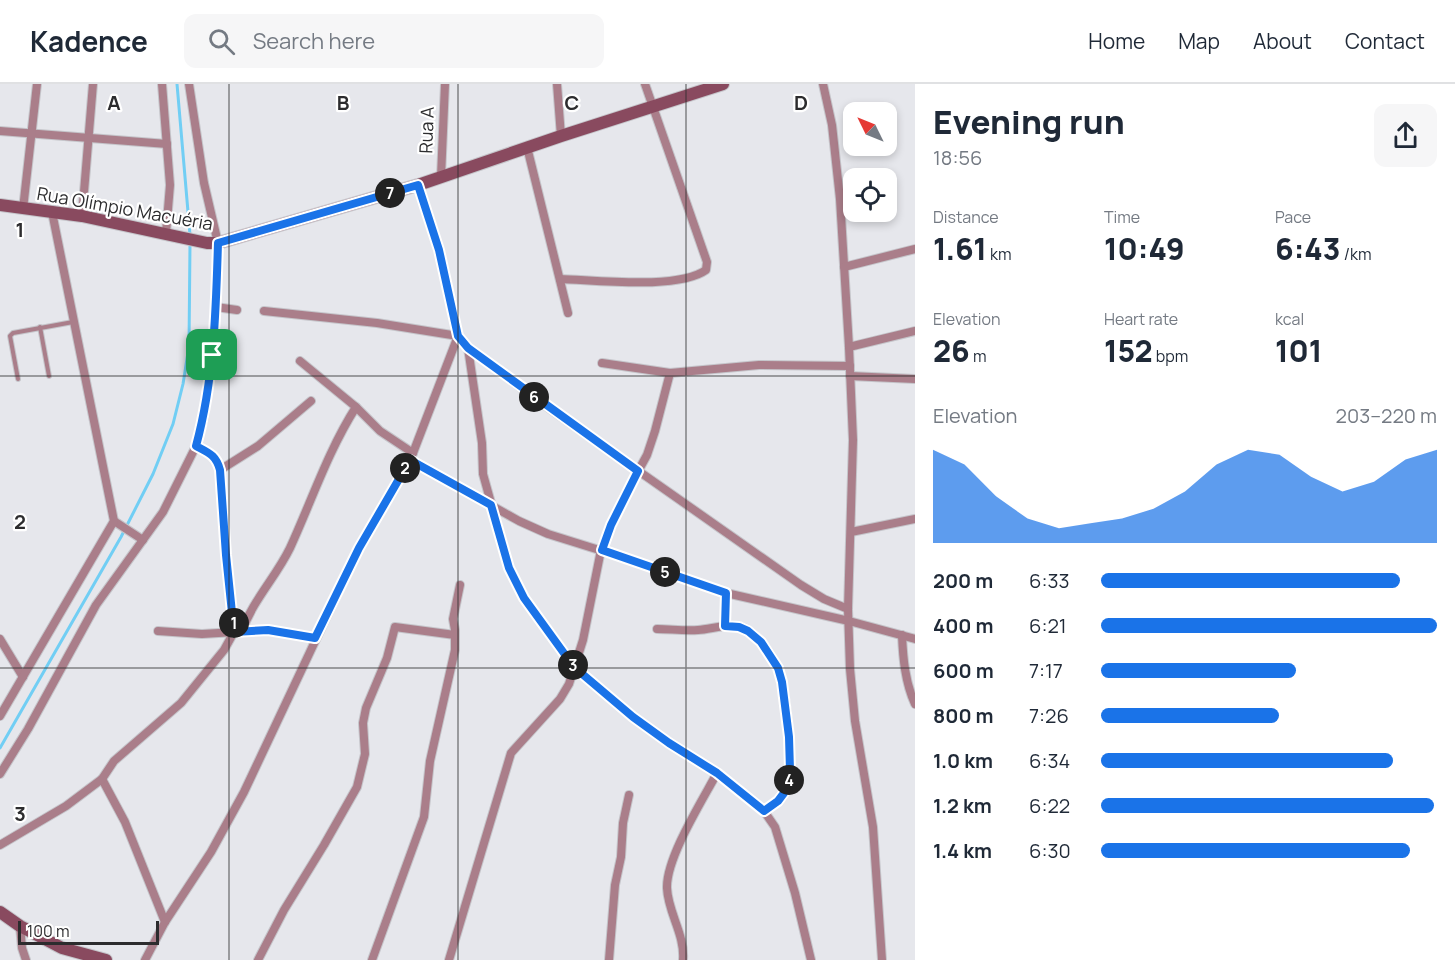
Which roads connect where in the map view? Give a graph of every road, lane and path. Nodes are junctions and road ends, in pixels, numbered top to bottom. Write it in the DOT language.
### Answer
graph roads {
  1 [pos="37,84"];
  2 [pos="93,84"];
  3 [pos="162,84"];
  4 [pos="189,84"];
  5 [pos="445,84"];
  6 [pos="557,84"];
  7 [pos="645,84"];
  8 [pos="723,84"];
  9 [pos="823,84"];
  10 [pos="653,106"];
  11 [pos="0,131"];
  12 [pos="32,133"];
  13 [pos="561,136"];
  14 [pos="87,138"];
  15 [pos="167,144"];
  16 [pos="528,147"];
  17 [pos="441,177"];
  18 [pos="418,185"];
  19 [pos="0,206"];
  20 [pos="23,209"];
  21 [pos="52,212"];
  22 [pos="82,216"];
  23 [pos="170,235"];
  24 [pos="213,243"];
  25 [pos="915,249"];
  26 [pos="844,267"];
  27 [pos="560,279"];
  28 [pos="216,307"];
  29 [pos="237,310"];
  30 [pos="264,311"];
  31 [pos="568,313"];
  32 [pos="74,322"];
  33 [pos="40,327"];
  34 [pos="915,331"];
  35 [pos="458,336"];
  36 [pos="849,346"];
  37 [pos="468,348"];
  38 [pos="300,361"];
  39 [pos="602,363"];
  40 [pos="850,366"];
  41 [pos="670,373"];
  42 [pos="49,376"];
  43 [pos="850,376"];
  44 [pos="18,379"];
  45 [pos="915,379"];
  46 [pos="311,401"];
  47 [pos="356,407"];
  48 [pos="196,446"];
  49 [pos="411,457"];
  50 [pos="220,470"];
  51 [pos="638,471"];
  52 [pos="491,505"];
  53 [pos="915,519"];
  54 [pos="114,521"];
  55 [pos="851,532"];
  56 [pos="143,540"];
  57 [pos="602,550"];
  58 [pos="460,585"];
  59 [pos="726,593"];
  60 [pos="848,609"];
  61 [pos="849,621"];
  62 [pos="725,626"];
  63 [pos="657,629"];
  64 [pos="158,631"];
  65 [pos="238,631"];
  66 [pos="455,635"];
  67 [pos="902,635"];
  68 [pos="315,638"];
  69 [pos="0,639"];
  70 [pos="915,639"];
  71 [pos="574,667"];
  72 [pos="23,677"];
  73 [pos="915,704"];
  74 [pos="0,716"];
  75 [pos="717,773"];
  76 [pos="0,774"];
  77 [pos="102,779"];
  78 [pos="629,795"];
  79 [pos="764,811"];
  80 [pos="0,845"];
  81 [pos="0,912"];
  82 [pos="165,922"];
  83 [pos="20,926"];
  84 [pos="26,960"];
  85 [pos="106,960"];
  86 [pos="145,960"];
  87 [pos="258,960"];
  88 [pos="372,960"];
  89 [pos="449,960"];
  90 [pos="609,960"];
  91 [pos="683,960"];
  92 [pos="811,960"];
  93 [pos="882,960"];
  1 -- 12 [label="street"];
  2 -- 14 [label="street"];
  3 -- 15 [label="street"];
  4 -- 24 [label="street"];
  5 -- 17 [label="street, Rua A"];
  6 -- 13 [label="street"];
  7 -- 10 [label="street"];
  8 -- 10 [label="street, Rua Olímpio Macuéria"];
  9 -- 26 [label="street"];
  10 -- 13 [label="street, Rua Olímpio Macuéria"];
  10 -- 27 [label="street"];
  11 -- 12 [label="street"];
  12 -- 14 [label="street"];
  12 -- 20 [label="street"];
  13 -- 16 [label="street, Rua Olímpio Macuéria"];
  14 -- 15 [label="street"];
  14 -- 22 [label="street"];
  15 -- 23 [label="street"];
  16 -- 17 [label="street, Rua Olímpio Macuéria"];
  16 -- 27 [label="street"];
  17 -- 18 [label="street, Rua Olímpio Macuéria"];
  18 -- 24 [label="street, Rua Olímpio Macuéria"];
  18 -- 35 [label="street"];
  19 -- 20 [label="street, Rua Olímpio Macuéria"];
  20 -- 21 [label="street, Rua Olímpio Macuéria"];
  21 -- 22 [label="street, Rua Olímpio Macuéria"];
  21 -- 32 [label="street"];
  22 -- 23 [label="street, Rua Olímpio Macuéria"];
  23 -- 24 [label="street, Rua Olímpio Macuéria"];
  24 -- 28 [label="street"];
  25 -- 26 [label="street"];
  26 -- 36 [label="street"];
  27 -- 31 [label="street"];
  28 -- 29 [label="street"];
  28 -- 48 [label="street"];
  30 -- 35 [label="street"];
  32 -- 33 [label="lane"];
  32 -- 54 [label="street"];
  33 -- 42 [label="lane"];
  33 -- 44 [label="lane"];
  34 -- 36 [label="street"];
  35 -- 37 [label="street"];
  35 -- 49 [label="street"];
  36 -- 40 [label="street"];
  37 -- 51 [label="street"];
  37 -- 52 [label="street"];
  38 -- 47 [label="street"];
  39 -- 41 [label="street"];
  40 -- 41 [label="street"];
  40 -- 43 [label="street"];
  41 -- 51 [label="street"];
  43 -- 45 [label="street"];
  43 -- 55 [label="street"];
  46 -- 50 [label="street"];
  47 -- 49 [label="street"];
  47 -- 65 [label="street"];
  48 -- 50 [label="street"];
  48 -- 56 [label="street"];
  49 -- 52 [label="street"];
  49 -- 68 [label="street"];
  50 -- 65 [label="street"];
  51 -- 57 [label="street"];
  51 -- 60 [label="street"];
  52 -- 57 [label="street"];
  52 -- 71 [label="street"];
  53 -- 55 [label="street"];
  54 -- 56 [label="street"];
  54 -- 72 [label="street"];
  55 -- 60 [label="street"];
  56 -- 76 [label="street"];
  57 -- 59 [label="street"];
  57 -- 71 [label="street"];
  58 -- 66 [label="street"];
  59 -- 61 [label="street"];
  59 -- 62 [label="street"];
  60 -- 61 [label="street"];
  61 -- 67 [label="street"];
  61 -- 93 [label="street"];
  62 -- 63 [label="street"];
  62 -- 79 [label="street"];
  64 -- 65 [label="street"];
  65 -- 68 [label="street"];
  65 -- 77 [label="street"];
  66 -- 87 [label="street"];
  66 -- 88 [label="street"];
  67 -- 70 [label="street"];
  67 -- 73 [label="street"];
  68 -- 82 [label="street"];
  69 -- 72 [label="street"];
  71 -- 75 [label="street"];
  71 -- 89 [label="street"];
  72 -- 74 [label="street"];
  75 -- 79 [label="street"];
  75 -- 91 [label="street"];
  77 -- 80 [label="street"];
  77 -- 82 [label="street"];
  78 -- 90 [label="street"];
  79 -- 92 [label="street"];
  81 -- 83 [label="street"];
  82 -- 86 [label="street"];
  83 -- 84 [label="street"];
  83 -- 85 [label="street"];
}
